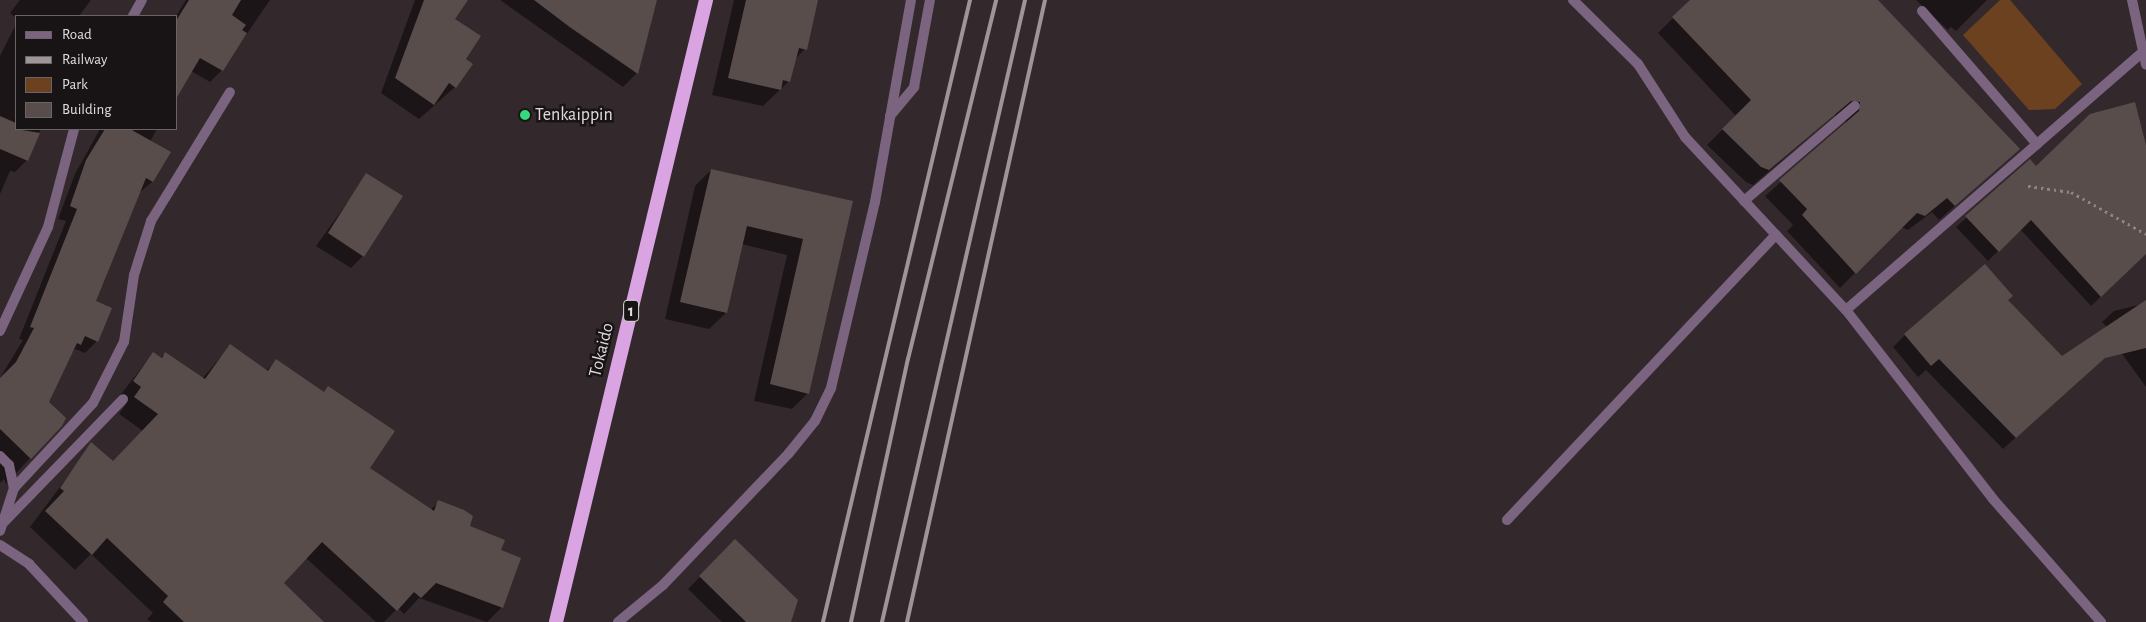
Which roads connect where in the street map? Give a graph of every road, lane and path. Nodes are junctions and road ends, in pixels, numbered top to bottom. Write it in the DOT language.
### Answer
graph roads {
  1 [pos="142,0"];
  2 [pos="706,0"];
  3 [pos="911,0"];
  4 [pos="930,0"];
  5 [pos="1573,0"];
  6 [pos="2132,0"];
  7 [pos="1922,11"];
  8 [pos="134,15"];
  9 [pos="2145,50"];
  10 [pos="2146,65"];
  11 [pos="230,92"];
  12 [pos="1855,106"];
  13 [pos="890,116"];
  14 [pos="74,130"];
  15 [pos="2037,144"];
  16 [pos="2005,171"];
  17 [pos="1744,201"];
  18 [pos="2146,234"];
  19 [pos="1776,236"];
  20 [pos="1846,310"];
  21 [pos="0,331"];
  22 [pos="123,399"];
  23 [pos="0,456"];
  24 [pos="14,488"];
  25 [pos="1507,520"];
  26 [pos="2,526"];
  27 [pos="0,546"];
  28 [pos="83,622"];
  29 [pos="556,622"];
  30 [pos="618,622"];
  31 [pos="2101,622"];
  1 -- 8 [label="street"];
  2 -- 29 [label="highway, Tokaido / 1"];
  3 -- 13 [label="street"];
  4 -- 13 [label="street"];
  5 -- 17 [label="street"];
  6 -- 9 [label="street"];
  7 -- 15 [label="street"];
  9 -- 10 [label="street"];
  9 -- 15 [label="street"];
  11 -- 24 [label="street"];
  12 -- 17 [label="street"];
  13 -- 30 [label="street"];
  14 -- 21 [label="street"];
  15 -- 16 [label="street"];
  16 -- 18 [label="path"];
  16 -- 20 [label="street"];
  17 -- 19 [label="street"];
  19 -- 20 [label="street"];
  19 -- 25 [label="street"];
  20 -- 31 [label="street"];
  22 -- 26 [label="street"];
  23 -- 24 [label="street"];
  24 -- 26 [label="street"];
  27 -- 28 [label="street"];
}
